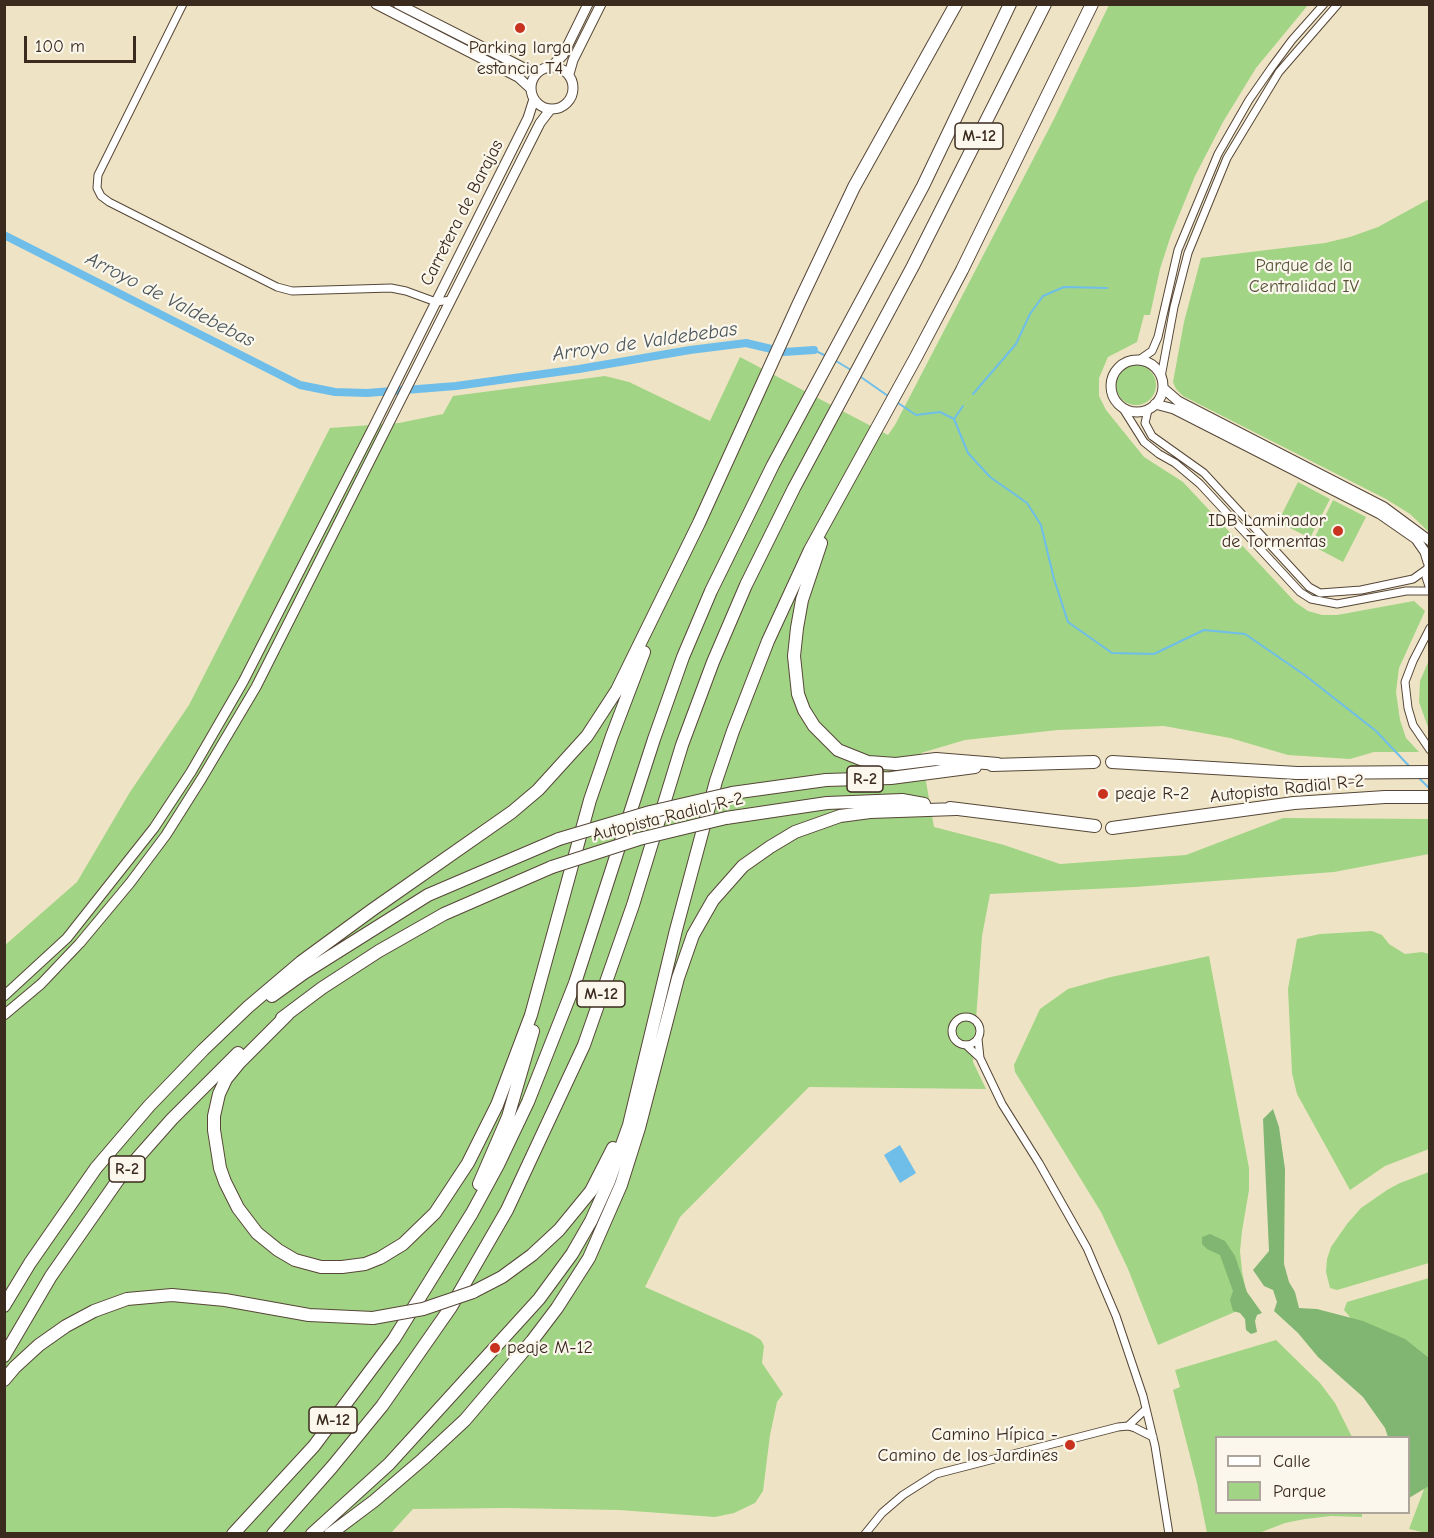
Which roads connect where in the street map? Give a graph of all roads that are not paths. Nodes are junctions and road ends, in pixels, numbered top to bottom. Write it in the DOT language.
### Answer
graph roads {
  1 [pos="183,4"];
  2 [pos="376,4"];
  3 [pos="398,4"];
  4 [pos="588,4"];
  5 [pos="601,4"];
  6 [pos="956,4"];
  7 [pos="1010,4"];
  8 [pos="1045,4"];
  9 [pos="1092,4"];
  10 [pos="1324,4"];
  11 [pos="1338,4"];
  12 [pos="552,66"];
  13 [pos="538,72"];
  14 [pos="569,74"];
  15 [pos="530,88"];
  16 [pos="534,99"];
  17 [pos="550,110"];
  18 [pos="451,300"];
  19 [pos="436,302"];
  20 [pos="1140,360"];
  21 [pos="1161,377"];
  22 [pos="1163,388"];
  23 [pos="1122,407"];
  24 [pos="1151,407"];
  25 [pos="842,492"];
  26 [pos="699,523"];
  27 [pos="1430,541"];
  28 [pos="1428,564"];
  29 [pos="1430,586"];
  30 [pos="1430,591"];
  31 [pos="1430,628"];
  32 [pos="1430,750"];
  33 [pos="1094,762"];
  34 [pos="1112,762"];
  35 [pos="998,764"];
  36 [pos="1430,772"];
  37 [pos="1430,797"];
  38 [pos="956,809"];
  39 [pos="1095,826"];
  40 [pos="1112,828"];
  41 [pos="567,886"];
  42 [pos="4,996"];
  43 [pos="288,1014"];
  44 [pos="4,1015"];
  45 [pos="978,1039"];
  46 [pos="966,1045"];
  47 [pos="203,1050"];
  48 [pos="644,1059"];
  49 [pos="980,1059"];
  50 [pos="420,1297"];
  51 [pos="4,1306"];
  52 [pos="4,1356"];
  53 [pos="4,1380"];
  54 [pos="1146,1408"];
  55 [pos="1128,1426"];
  56 [pos="1153,1437"];
  57 [pos="233,1533"];
  58 [pos="273,1533"];
  59 [pos="312,1533"];
  60 [pos="330,1533"];
  61 [pos="865,1533"];
  62 [pos="1169,1533"];
  1 -- 19 [label="street"];
  2 -- 15 [label="street"];
  3 -- 13 [label="street"];
  4 -- 12 [label="street"];
  5 -- 14 [label="street"];
  6 -- 26 [label="highway"];
  7 -- 50 [label="highway, M-12"];
  8 -- 58 [label="highway, M-12"];
  9 -- 25 [label="highway"];
  10 -- 20 [label="street"];
  11 -- 21 [label="street"];
  12 -- 13 [label="street"];
  12 -- 14 [label="street"];
  13 -- 15 [label="street"];
  14 -- 17 [label="street"];
  15 -- 16 [label="street"];
  16 -- 17 [label="street"];
  16 -- 19 [label="street, Carretera de Barajas"];
  17 -- 18 [label="street, Carretera de Barajas"];
  18 -- 19 [label="street"];
  18 -- 44 [label="street, Carretera de Barajas"];
  19 -- 42 [label="street, Carretera de Barajas"];
  20 -- 21 [label="street"];
  20 -- 23 [label="street"];
  21 -- 22 [label="street"];
  22 -- 24 [label="street"];
  22 -- 27 [label="street"];
  23 -- 24 [label="street"];
  23 -- 30 [label="street"];
  24 -- 28 [label="street"];
  24 -- 28 [label="street"];
  25 -- 35 [label="highway"];
  25 -- 48 [label="highway"];
  26 -- 41 [label="highway"];
  26 -- 47 [label="highway"];
  28 -- 29 [label="street"];
  31 -- 32 [label="street"];
  33 -- 35 [label="highway, Autopista Radial R-2 / R-2"];
  34 -- 36 [label="highway, Autopista Radial R-2"];
  35 -- 47 [label="highway, Autopista Radial R-2 / R-2, bridge"];
  37 -- 40 [label="highway, Autopista Radial R-2"];
  38 -- 39 [label="highway, Autopista Radial R-2 / R-2"];
  38 -- 43 [label="highway, Autopista Radial R-2 / R-2, bridge"];
  38 -- 60 [label="highway"];
  41 -- 43 [label="highway"];
  41 -- 50 [label="highway"];
  43 -- 52 [label="highway, R-2"];
  45 -- 46 [label="street"];
  45 -- 46 [label="street"];
  45 -- 49 [label="street"];
  46 -- 49 [label="street"];
  47 -- 51 [label="highway, R-2"];
  48 -- 53 [label="highway, bridge"];
  48 -- 59 [label="highway"];
  49 -- 54 [label="street"];
  50 -- 57 [label="highway, M-12"];
  54 -- 55 [label="street"];
  54 -- 56 [label="street"];
  55 -- 56 [label="street"];
  55 -- 61 [label="street"];
  56 -- 62 [label="street"];
}
